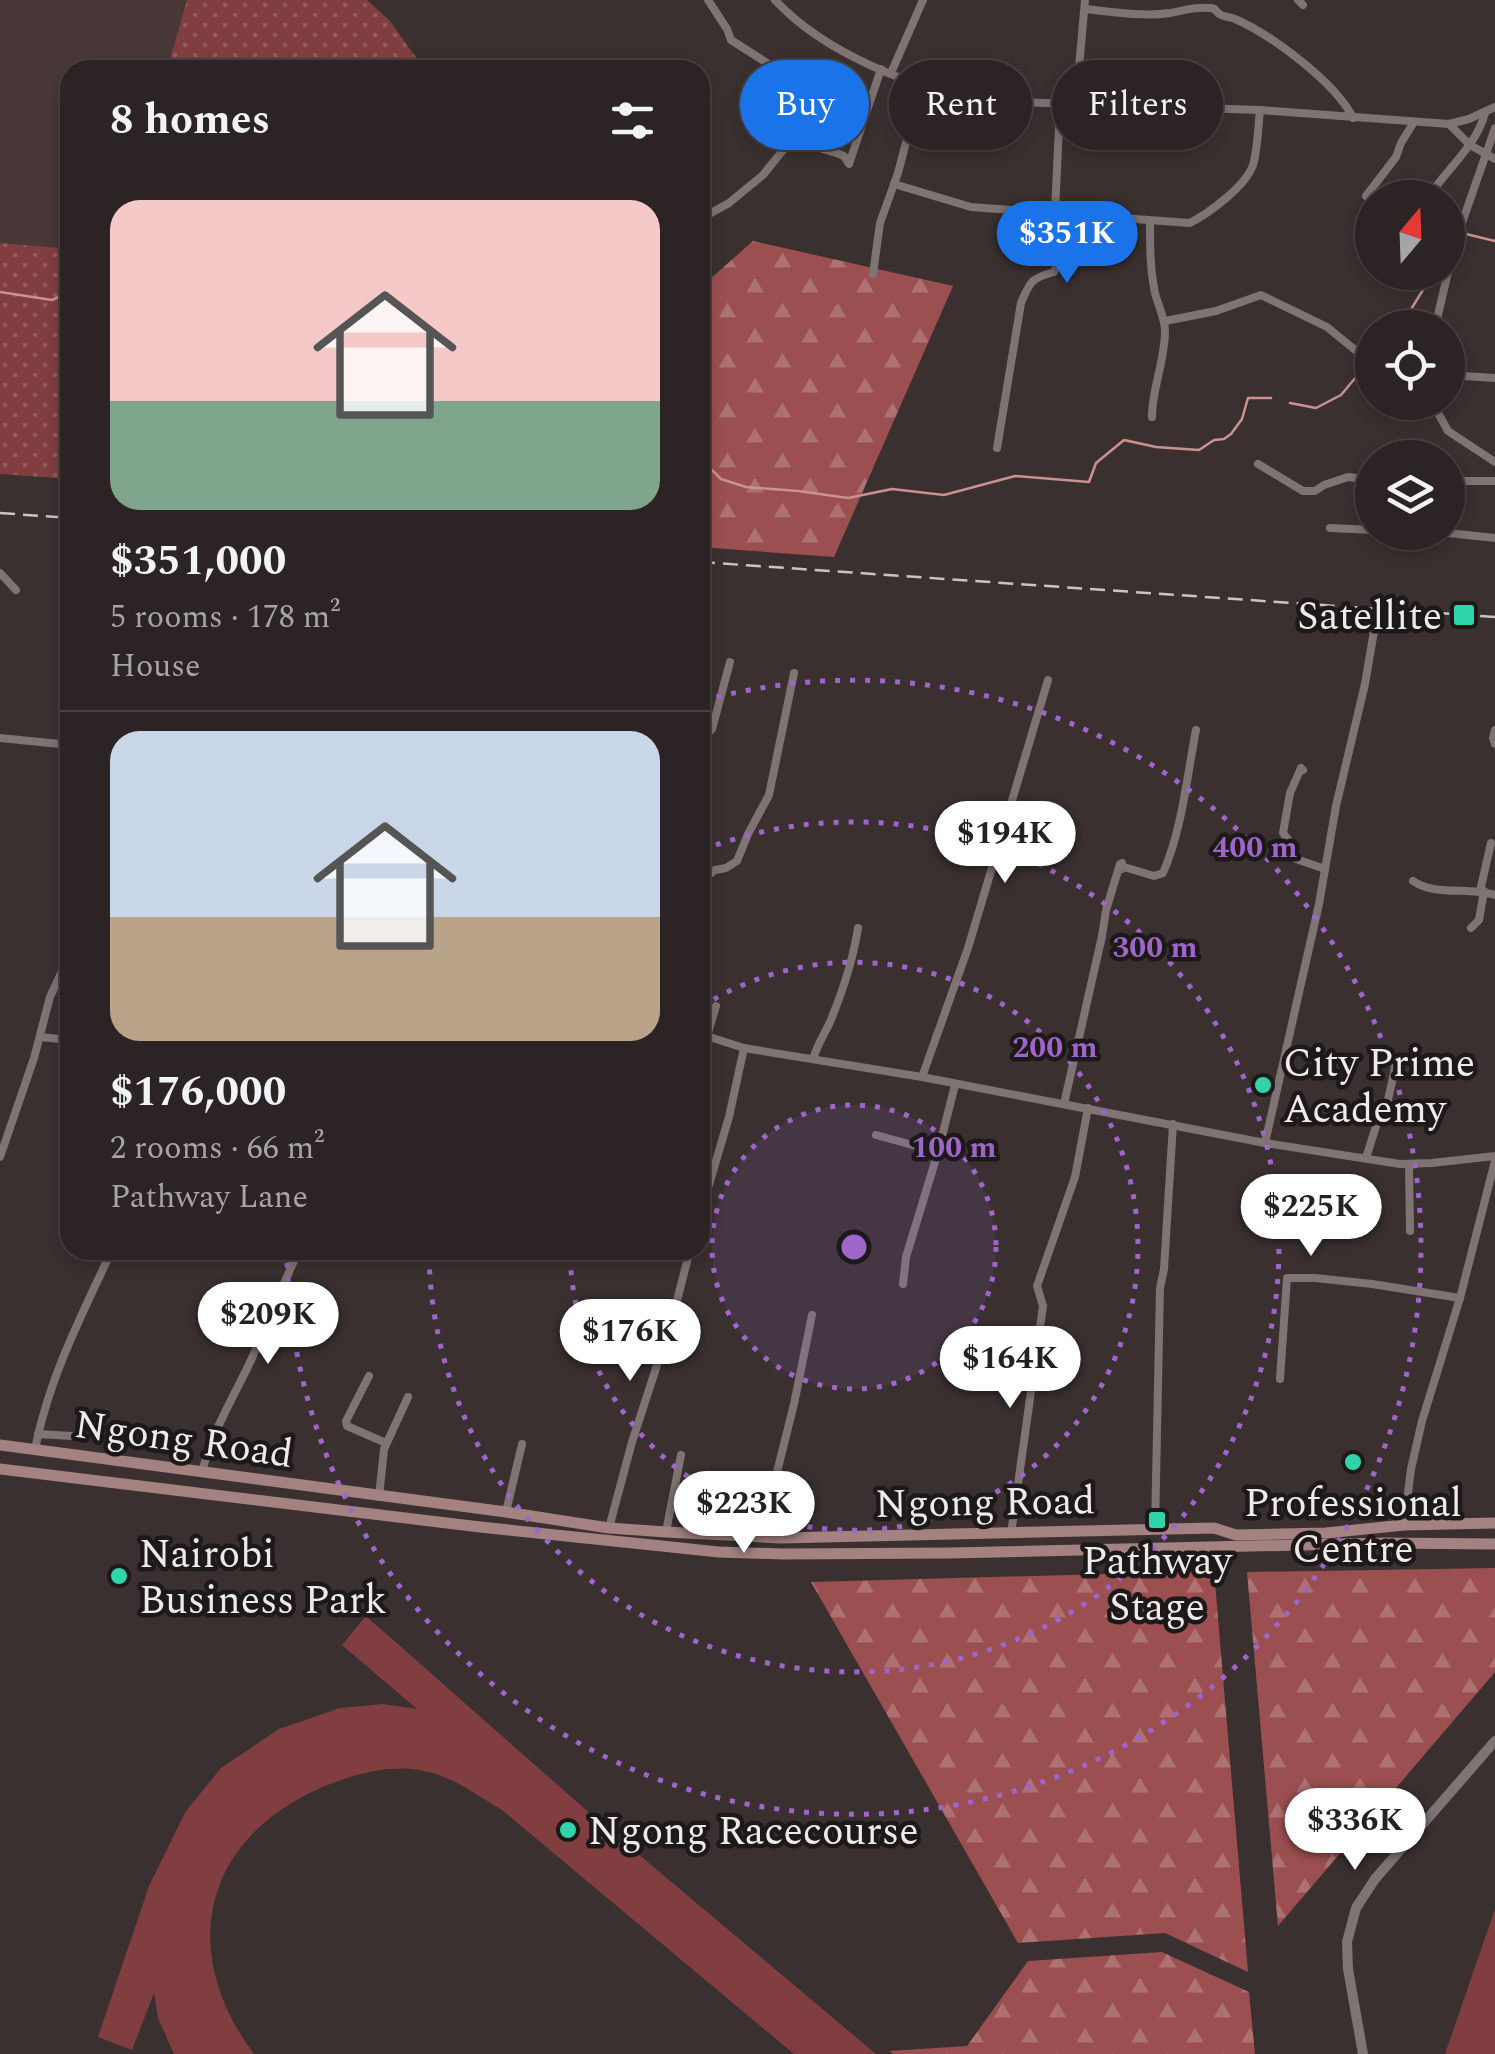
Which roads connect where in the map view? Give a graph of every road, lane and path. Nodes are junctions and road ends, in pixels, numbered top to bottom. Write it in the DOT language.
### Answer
graph roads {
  1 [pos="708,0"];
  2 [pos="775,0"];
  3 [pos="922,0"];
  4 [pos="1085,4"];
  5 [pos="762,60"];
  6 [pos="897,60"];
  7 [pos="1080,60"];
  8 [pos="881,69"];
  9 [pos="889,72"];
  10 [pos="869,105"];
  11 [pos="1495,108"];
  12 [pos="1223,109"];
  13 [pos="1260,110"];
  14 [pos="1485,114"];
  15 [pos="1353,118"];
  16 [pos="1414,122"];
  17 [pos="1449,124"];
  18 [pos="1495,128"];
  19 [pos="1470,145"];
  20 [pos="783,150"];
  21 [pos="826,150"];
  22 [pos="854,150"];
  23 [pos="903,150"];
  24 [pos="1058,150"];
  25 [pos="1485,153"];
  26 [pos="1495,159"];
  27 [pos="1378,180"];
  28 [pos="1442,180"];
  29 [pos="894,184"];
  30 [pos="710,213"];
  31 [pos="1055,213"];
  32 [pos="1150,222"];
  33 [pos="873,274"];
  34 [pos="1439,310"];
  35 [pos="1165,321"];
  36 [pos="1355,350"];
  37 [pos="1465,377"];
  38 [pos="1495,378"];
  39 [pos="1152,418"];
  40 [pos="1440,420"];
  41 [pos="997,448"];
  42 [pos="1495,462"];
  43 [pos="1258,464"];
  44 [pos="1355,478"];
  45 [pos="1465,481"];
  46 [pos="1495,481"];
  47 [pos="1330,528"];
  48 [pos="1355,529"];
  49 [pos="1465,535"];
  50 [pos="1495,538"];
  51 [pos="0,572"];
  52 [pos="16,590"];
  53 [pos="1375,625"];
  54 [pos="730,662"];
  55 [pos="794,673"];
  56 [pos="1048,680"];
  57 [pos="1196,730"];
  58 [pos="1495,730"];
  59 [pos="710,731"];
  60 [pos="0,738"];
  61 [pos="1495,744"];
  62 [pos="60,745"];
  63 [pos="1303,770"];
  64 [pos="1491,843"];
  65 [pos="1325,869"];
  66 [pos="710,874"];
  67 [pos="1413,881"];
  68 [pos="1482,891"];
  69 [pos="1495,895"];
  70 [pos="858,928"];
  71 [pos="1471,928"];
  72 [pos="60,976"];
  73 [pos="716,1006"];
  74 [pos="710,1020"];
  75 [pos="40,1037"];
  76 [pos="710,1037"];
  77 [pos="60,1039"];
  78 [pos="744,1048"];
  79 [pos="813,1059"];
  80 [pos="1397,1059"];
  81 [pos="922,1078"];
  82 [pos="955,1085"];
  83 [pos="1064,1104"];
  84 [pos="1088,1108"];
  85 [pos="1173,1124"];
  86 [pos="876,1135"];
  87 [pos="1265,1143"];
  88 [pos="938,1152"];
  89 [pos="0,1157"];
  90 [pos="1366,1158"];
  91 [pos="1495,1158"];
  92 [pos="1409,1164"];
  93 [pos="710,1181"];
  94 [pos="1410,1231"];
  95 [pos="108,1260"];
  96 [pos="295,1260"];
  97 [pos="687,1260"];
  98 [pos="903,1284"];
  99 [pos="1460,1298"];
  100 [pos="812,1314"];
  101 [pos="368,1376"];
  102 [pos="1280,1379"];
  103 [pos="408,1397"];
  104 [pos="38,1434"];
  105 [pos="72,1436"];
  106 [pos="386,1444"];
  107 [pos="522,1444"];
  108 [pos="0,1446"];
  109 [pos="35,1450"];
  110 [pos="682,1456"];
  111 [pos="0,1469"];
  112 [pos="202,1472"];
  113 [pos="380,1497"];
  114 [pos="506,1512"];
  115 [pos="1495,1524"];
  116 [pos="1404,1525"];
  117 [pos="609,1528"];
  118 [pos="1154,1530"];
  119 [pos="666,1532"];
  120 [pos="1010,1534"];
  121 [pos="761,1536"];
  122 [pos="1495,1544"];
  123 [pos="1495,1741"];
  124 [pos="1363,2054"];
  1 -- 5 [label="street"];
  2 -- 8 [label="street"];
  3 -- 6 [label="street"];
  4 -- 7 [label="street"];
  4 -- 15 [label="street"];
  8 -- 9 [label="street"];
  8 -- 10 [label="street"];
  11 -- 14 [label="street"];
  12 -- 13 [label="street"];
  13 -- 15 [label="street"];
  13 -- 32 [label="street"];
  14 -- 17 [label="street"];
  14 -- 19 [label="street"];
  15 -- 16 [label="street"];
  16 -- 17 [label="street"];
  16 -- 27 [label="street"];
  17 -- 19 [label="street"];
  18 -- 25 [label="street"];
  19 -- 25 [label="street"];
  19 -- 28 [label="street"];
  20 -- 30 [label="street"];
  21 -- 22 [label="street"];
  23 -- 29 [label="street"];
  24 -- 31 [label="street"];
  25 -- 26 [label="street"];
  25 -- 34 [label="street"];
  29 -- 31 [label="street"];
  29 -- 33 [label="street"];
  31 -- 32 [label="street"];
  31 -- 41 [label="street"];
  32 -- 35 [label="street"];
  35 -- 36 [label="street"];
  35 -- 39 [label="street"];
  37 -- 38 [label="street"];
  40 -- 42 [label="street"];
  43 -- 44 [label="street"];
  45 -- 46 [label="street"];
  47 -- 48 [label="street"];
  49 -- 50 [label="street"];
  51 -- 52 [label="street"];
  53 -- 65 [label="street"];
  54 -- 59 [label="street"];
  55 -- 66 [label="street"];
  56 -- 81 [label="street"];
  57 -- 83 [label="street"];
  58 -- 61 [label="street"];
  60 -- 62 [label="street"];
  63 -- 65 [label="street"];
  64 -- 68 [label="street"];
  65 -- 87 [label="street"];
  67 -- 68 [label="street"];
  68 -- 69 [label="street"];
  68 -- 71 [label="street"];
  70 -- 79 [label="street"];
  72 -- 75 [label="street"];
  73 -- 74 [label="street"];
  75 -- 77 [label="street"];
  75 -- 89 [label="street"];
  76 -- 78 [label="street"];
  78 -- 79 [label="street"];
  78 -- 93 [label="street"];
  79 -- 81 [label="street"];
  80 -- 90 [label="street"];
  81 -- 82 [label="street"];
  82 -- 83 [label="street"];
  82 -- 88 [label="street"];
  83 -- 84 [label="street"];
  84 -- 85 [label="street"];
  84 -- 120 [label="street"];
  85 -- 87 [label="street"];
  85 -- 118 [label="street"];
  86 -- 88 [label="street"];
  87 -- 90 [label="street"];
  88 -- 98 [label="street"];
  90 -- 92 [label="street"];
  91 -- 92 [label="street"];
  91 -- 99 [label="street"];
  92 -- 94 [label="street"];
  95 -- 104 [label="street"];
  96 -- 112 [label="street"];
  97 -- 117 [label="street"];
  99 -- 102 [label="street"];
  99 -- 116 [label="street"];
  100 -- 121 [label="street"];
  101 -- 106 [label="street"];
  103 -- 106 [label="street"];
  104 -- 105 [label="street"];
  104 -- 109 [label="street"];
  106 -- 113 [label="street"];
  107 -- 114 [label="street"];
  108 -- 109 [label="main road, Ngong Road"];
  109 -- 112 [label="main road, Ngong Road"];
  110 -- 119 [label="street"];
  111 -- 122 [label="main road, Ngong Road"];
  112 -- 113 [label="main road, Ngong Road"];
  113 -- 114 [label="main road, Ngong Road"];
  114 -- 117 [label="main road, Ngong Road"];
  115 -- 116 [label="main road, Ngong Road"];
  116 -- 118 [label="main road, Ngong Road"];
  117 -- 119 [label="main road, Ngong Road"];
  118 -- 120 [label="main road, Ngong Road"];
  119 -- 121 [label="main road, Ngong Road"];
  120 -- 121 [label="main road, Ngong Road"];
  123 -- 124 [label="street"];
}
